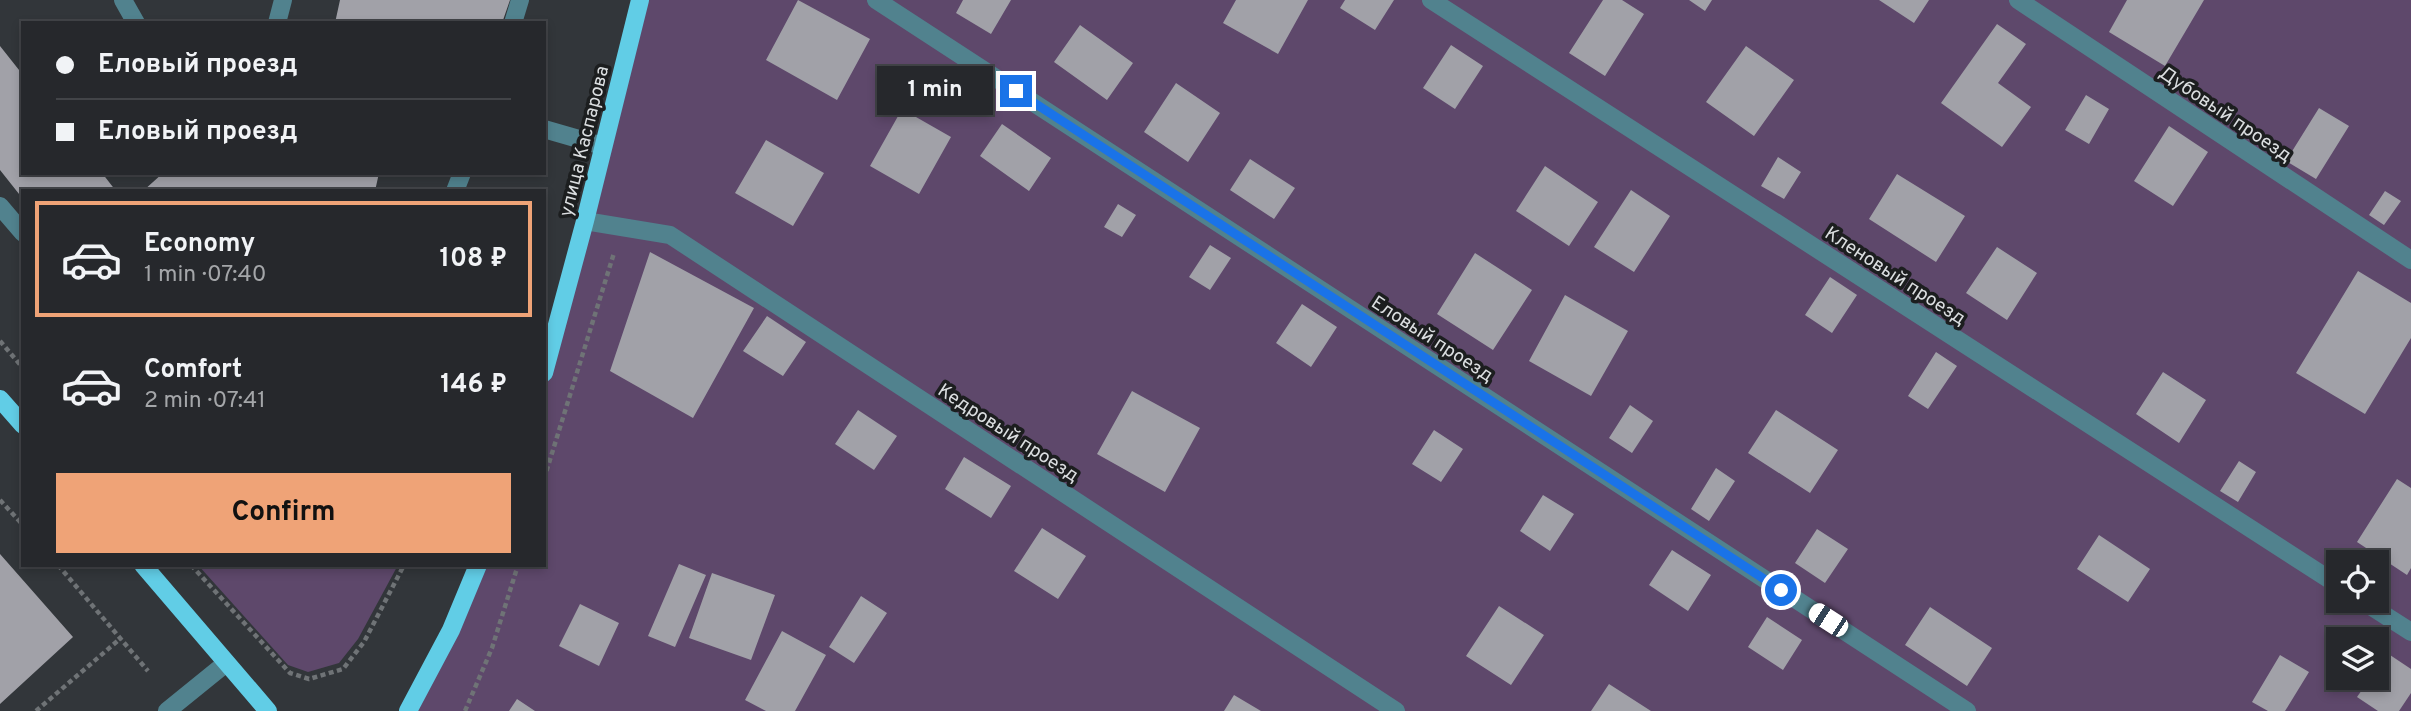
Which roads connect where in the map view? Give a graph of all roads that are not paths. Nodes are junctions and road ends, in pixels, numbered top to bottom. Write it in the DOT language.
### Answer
graph roads {
  1 [pos="123,0"];
  2 [pos="283,0"];
  3 [pos="520,0"];
  4 [pos="640,0"];
  5 [pos="876,0"];
  6 [pos="1431,0"];
  7 [pos="2018,0"];
  8 [pos="135,21"];
  9 [pos="278,21"];
  10 [pos="514,21"];
  11 [pos="546,130"];
  12 [pos="603,146"];
  13 [pos="0,206"];
  14 [pos="586,222"];
  15 [pos="21,231"];
  16 [pos="2411,260"];
  17 [pos="549,335"];
  18 [pos="546,358"];
  19 [pos="0,399"];
  20 [pos="21,423"];
  21 [pos="144,567"];
  22 [pos="477,567"];
  23 [pos="2326,577"];
  24 [pos="2381,613"];
  25 [pos="2411,632"];
  26 [pos="225,664"];
  27 [pos="167,711"];
  28 [pos="268,711"];
  29 [pos="408,711"];
  30 [pos="1396,711"];
  31 [pos="1967,711"];
  1 -- 8 [label="street"];
  2 -- 9 [label="street"];
  3 -- 10 [label="street"];
  4 -- 12 [label="main road, улица Каспарова"];
  5 -- 31 [label="street, Еловый проезд"];
  6 -- 23 [label="street, Кленовый проезд"];
  7 -- 16 [label="street, Дубовый проезд"];
  11 -- 12 [label="street"];
  12 -- 14 [label="main road, улица Каспарова"];
  13 -- 15 [label="street"];
  14 -- 17 [label="main road, улица Каспарова"];
  14 -- 30 [label="street, Кедровый проезд"];
  17 -- 18 [label="main road, улица Каспарова"];
  19 -- 20 [label="main road"];
  21 -- 26 [label="main road"];
  22 -- 29 [label="main road"];
  24 -- 25 [label="street"];
  26 -- 27 [label="street"];
  26 -- 28 [label="main road"];
}
